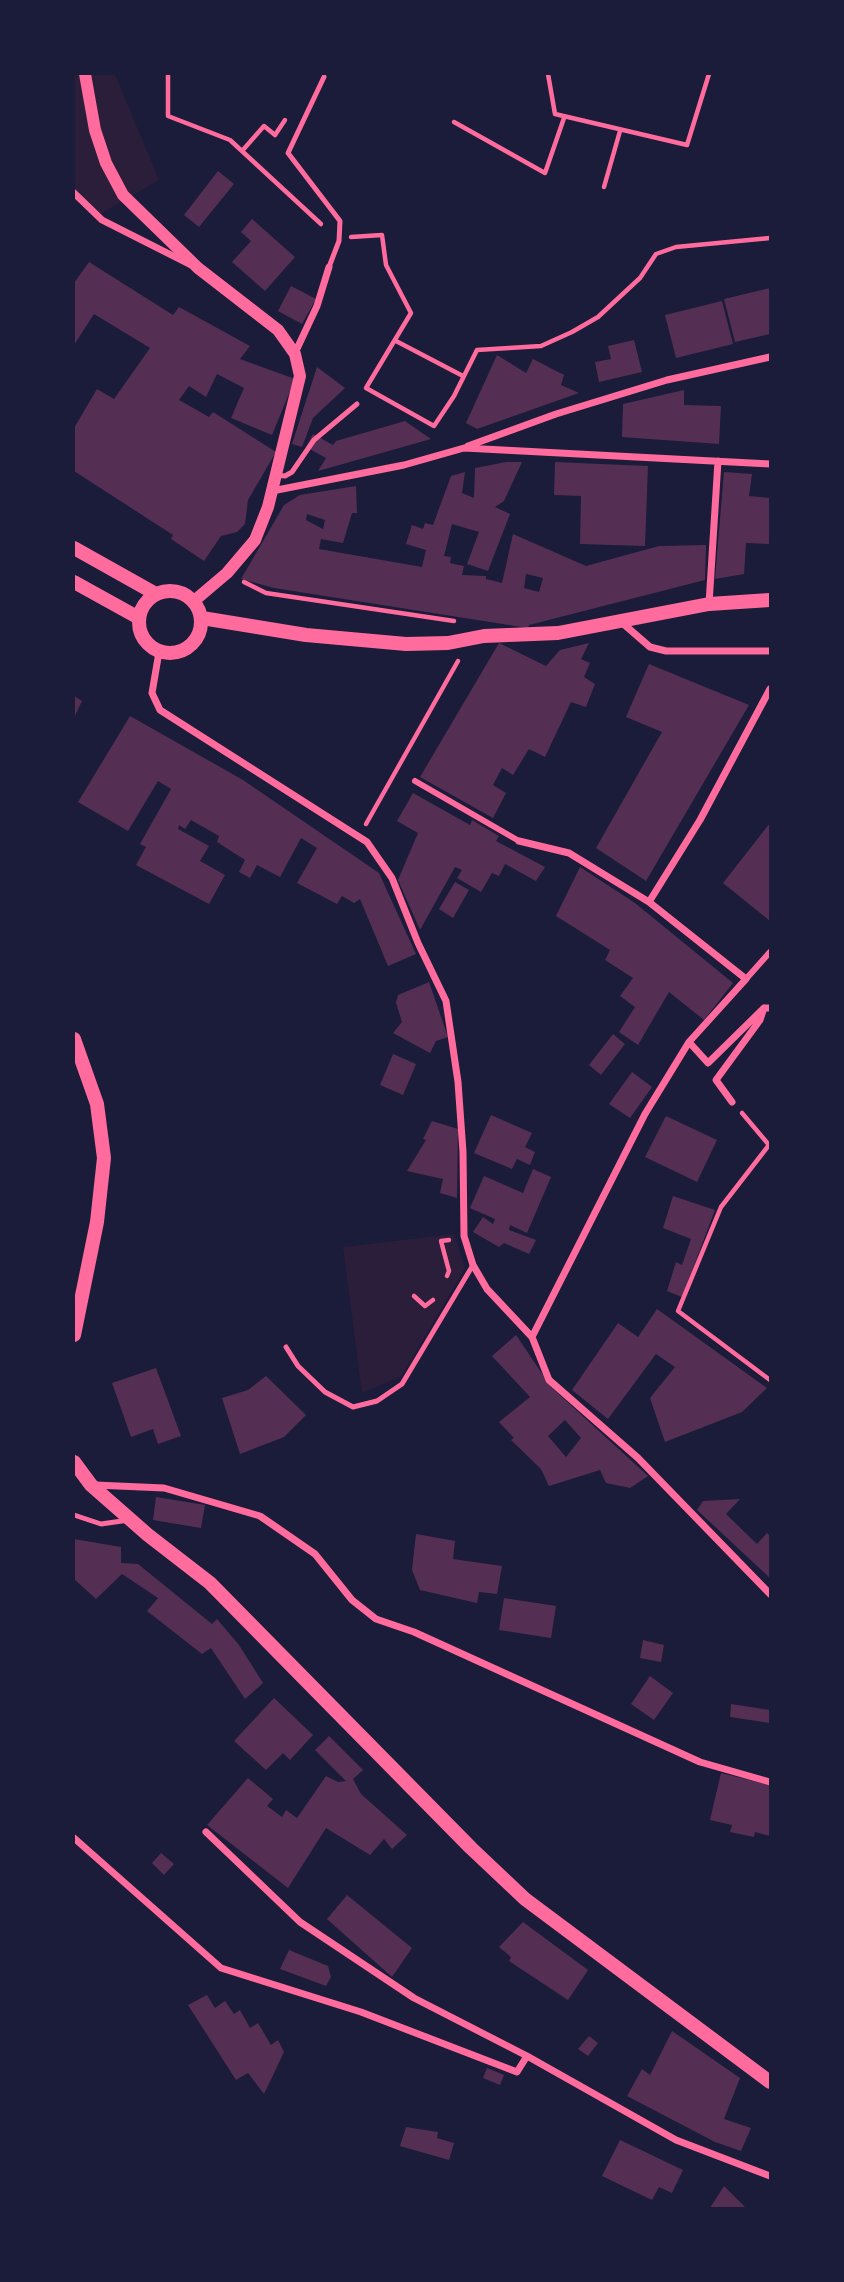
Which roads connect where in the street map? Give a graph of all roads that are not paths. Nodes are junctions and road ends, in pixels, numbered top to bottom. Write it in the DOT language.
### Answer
graph roads {
  1 [pos="85,74"];
  2 [pos="324,77"];
  3 [pos="74,193"];
  4 [pos="329,267"];
  5 [pos="198,268"];
  6 [pos="295,354"];
  7 [pos="771,357"];
  8 [pos="357,404"];
  9 [pos="464,447"];
  10 [pos="718,461"];
  11 [pos="771,464"];
  12 [pos="276,475"];
  13 [pos="272,491"];
  14 [pos="74,548"];
  15 [pos="74,582"];
  16 [pos="156,594"];
  17 [pos="771,600"];
  18 [pos="194,601"];
  19 [pos="709,604"];
  20 [pos="139,618"];
  21 [pos="202,618"];
  22 [pos="620,620"];
  23 [pos="771,651"];
  24 [pos="159,652"];
  25 [pos="771,690"];
  26 [pos="415,781"];
  27 [pos="519,841"];
  28 [pos="649,902"];
  29 [pos="771,951"];
  30 [pos="746,979"];
  31 [pos="767,1008"];
  32 [pos="74,1039"];
  33 [pos="689,1042"];
  34 [pos="732,1102"];
  35 [pos="473,1265"];
  36 [pos="74,1335"];
  37 [pos="532,1337"];
  38 [pos="286,1347"];
  39 [pos="74,1462"];
  40 [pos="91,1485"];
  41 [pos="74,1515"];
  42 [pos="132,1520"];
  43 [pos="761,1582"];
  44 [pos="771,1584"];
  45 [pos="771,1594"];
  46 [pos="771,1782"];
  47 [pos="206,1832"];
  48 [pos="74,1838"];
  49 [pos="527,2056"];
  50 [pos="771,2081"];
  51 [pos="771,2176"];
  1 -- 5 [label="street"];
  2 -- 4 [label="lane"];
  3 -- 5 [label="street"];
  4 -- 6 [label="street"];
  5 -- 6 [label="street"];
  6 -- 12 [label="street"];
  7 -- 9 [label="street"];
  8 -- 12 [label="lane"];
  9 -- 10 [label="street"];
  9 -- 13 [label="street"];
  10 -- 11 [label="street"];
  10 -- 19 [label="street"];
  12 -- 13 [label="street"];
  13 -- 18 [label="street"];
  14 -- 16 [label="main road"];
  15 -- 20 [label="main road"];
  16 -- 18 [label="main road"];
  16 -- 20 [label="main road"];
  17 -- 19 [label="main road"];
  18 -- 21 [label="main road"];
  19 -- 22 [label="main road"];
  20 -- 24 [label="main road"];
  21 -- 22 [label="main road"];
  21 -- 24 [label="main road"];
  22 -- 23 [label="street"];
  24 -- 35 [label="street"];
  25 -- 28 [label="street"];
  26 -- 27 [label="street"];
  27 -- 28 [label="street"];
  28 -- 30 [label="street"];
  29 -- 30 [label="street"];
  30 -- 33 [label="street"];
  31 -- 33 [label="street"];
  31 -- 34 [label="street"];
  32 -- 36 [label="main road"];
  33 -- 37 [label="street"];
  35 -- 37 [label="street"];
  35 -- 38 [label="lane"];
  37 -- 43 [label="street"];
  39 -- 40 [label="main road"];
  40 -- 42 [label="main road"];
  40 -- 46 [label="street"];
  41 -- 42 [label="lane"];
  42 -- 50 [label="main road"];
  43 -- 44 [label="street"];
  43 -- 45 [label="street"];
  47 -- 49 [label="street"];
  48 -- 49 [label="street"];
  49 -- 51 [label="street"];
}
